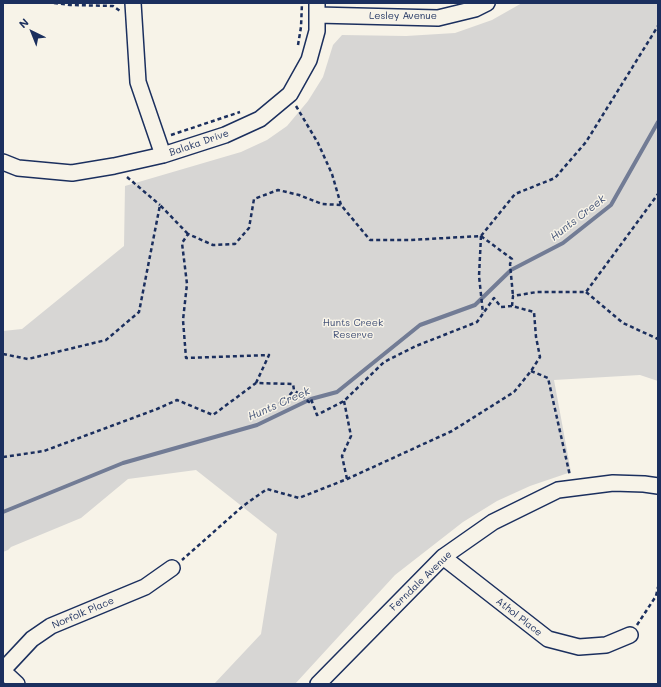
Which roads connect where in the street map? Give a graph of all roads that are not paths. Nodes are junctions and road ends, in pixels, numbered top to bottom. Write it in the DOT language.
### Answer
graph roads {
  1 [pos="487,3"];
  2 [pos="133,9"];
  3 [pos="317,9"];
  4 [pos="163,155"];
  5 [pos="3,162"];
  6 [pos="658,486"];
  7 [pos="443,557"];
  8 [pos="172,568"];
  9 [pos="630,635"];
  10 [pos="3,671"];
  11 [pos="17,684"];
  12 [pos="318,684"];
  1 -- 3 [label="street, Lesley Avenue"];
  2 -- 4 [label="street"];
  3 -- 4 [label="street, Balaka Drive"];
  4 -- 5 [label="street, Balaka Drive"];
  6 -- 7 [label="street, Ferndale Avenue"];
  7 -- 9 [label="street, Athol Place"];
  7 -- 12 [label="street, Ferndale Avenue"];
  8 -- 10 [label="street, Norfolk Place"];
  10 -- 11 [label="street"];
}
